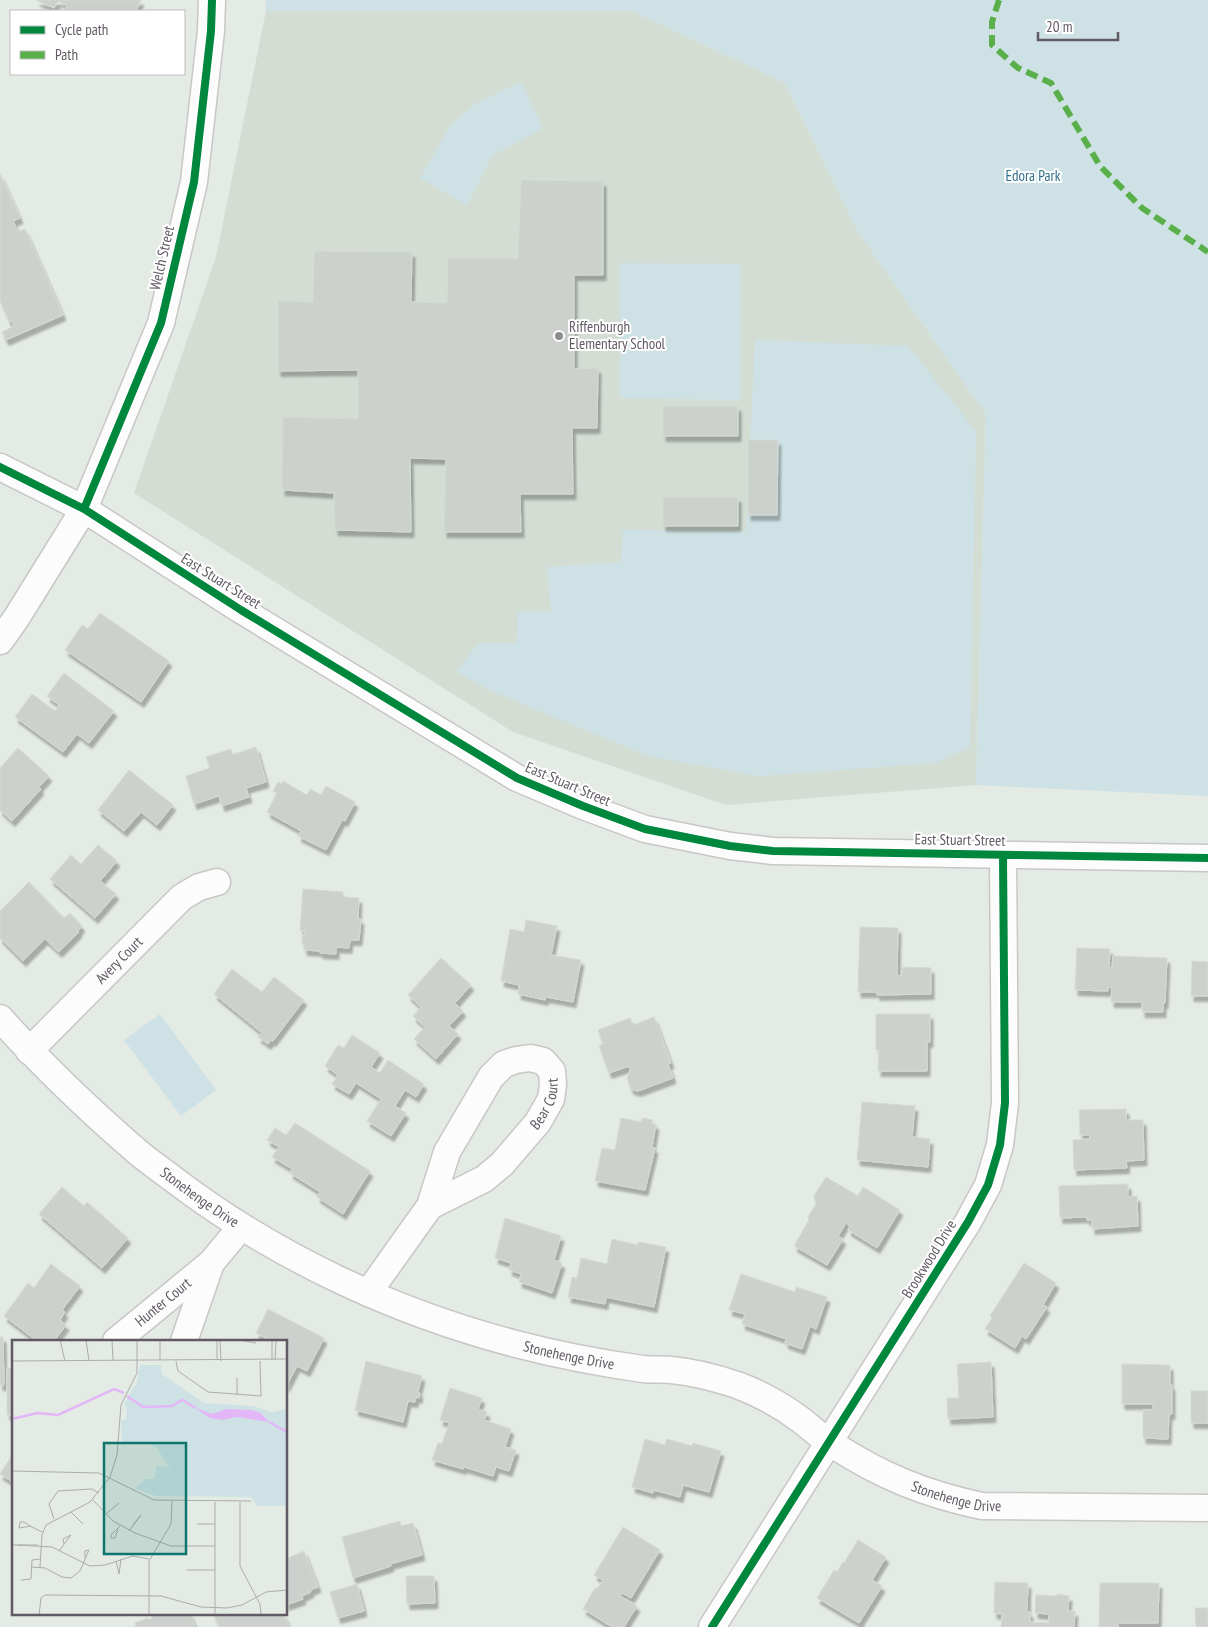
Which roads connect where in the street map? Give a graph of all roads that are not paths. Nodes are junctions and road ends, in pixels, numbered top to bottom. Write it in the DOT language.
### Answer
graph roads {
  1 [pos="212,0"];
  2 [pos="0,467"];
  3 [pos="84,509"];
  4 [pos="0,640"];
  5 [pos="1003,855"];
  6 [pos="1208,858"];
  7 [pos="217,882"];
  8 [pos="0,1018"];
  9 [pos="29,1051"];
  10 [pos="430,1206"];
  11 [pos="241,1226"];
  12 [pos="211,1263"];
  13 [pos="368,1293"];
  14 [pos="117,1340"];
  15 [pos="184,1340"];
  16 [pos="829,1442"];
  17 [pos="1208,1508"];
  18 [pos="712,1627"];
  1 -- 3 [label="street, Welch Street"];
  2 -- 3 [label="street, East Stuart Street"];
  3 -- 4 [label="street, Welch Street"];
  3 -- 5 [label="street, East Stuart Street"];
  5 -- 6 [label="street, East Stuart Street"];
  5 -- 16 [label="street, Brookwood Drive"];
  7 -- 9 [label="street, Avery Court"];
  8 -- 9 [label="street, Stonehenge Drive"];
  9 -- 11 [label="street, Stonehenge Drive"];
  10 -- 10 [label="street, Bear Court"];
  10 -- 13 [label="street, Bear Court"];
  11 -- 12 [label="street, Hunter Court"];
  11 -- 13 [label="street, Stonehenge Drive"];
  12 -- 14 [label="street, Hunter Court"];
  12 -- 15 [label="street, Hunter Court"];
  13 -- 16 [label="street, Stonehenge Drive"];
  16 -- 17 [label="street, Stonehenge Drive"];
  16 -- 18 [label="street, Brookwood Drive"];
}
